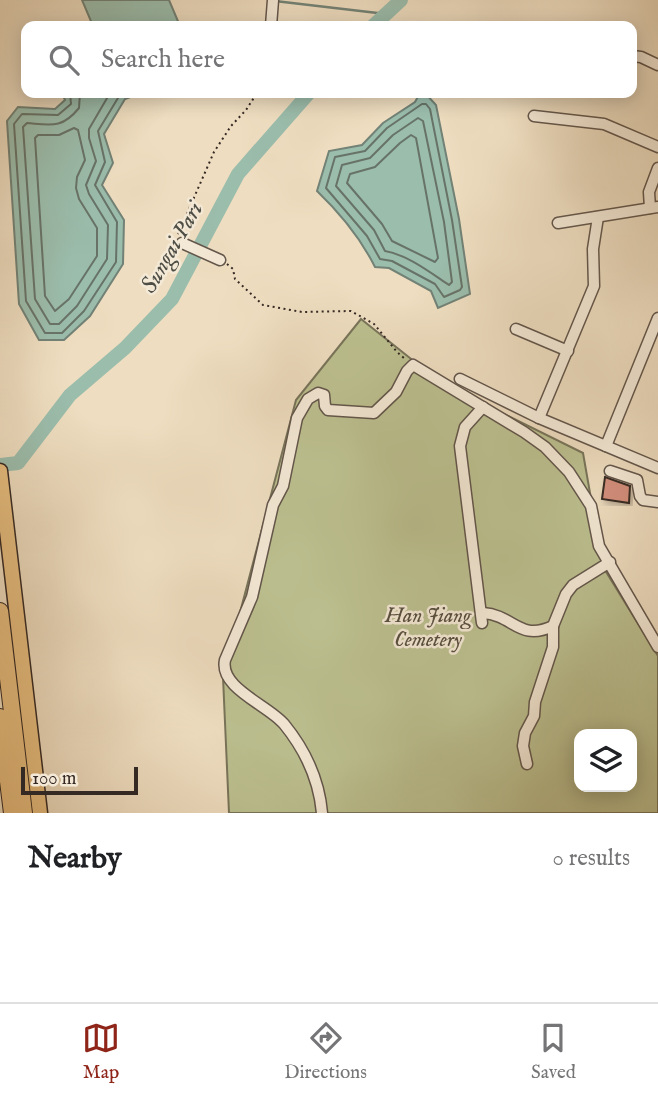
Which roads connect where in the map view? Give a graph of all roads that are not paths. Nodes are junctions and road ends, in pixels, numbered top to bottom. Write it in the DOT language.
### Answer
graph roads {
  1 [pos="273,0"];
  2 [pos="271,21"];
  3 [pos="637,57"];
  4 [pos="658,65"];
  5 [pos="534,116"];
  6 [pos="658,147"];
  7 [pos="658,168"];
  8 [pos="654,208"];
  9 [pos="598,217"];
  10 [pos="558,223"];
  11 [pos="182,243"];
  12 [pos="220,260"];
  13 [pos="658,318"];
  14 [pos="516,329"];
  15 [pos="568,351"];
  16 [pos="460,379"];
  17 [pos="482,407"];
  18 [pos="539,418"];
  19 [pos="606,446"];
  20 [pos="658,468"];
  21 [pos="0,471"];
  22 [pos="610,471"];
  23 [pos="658,502"];
  24 [pos="610,562"];
  25 [pos="0,611"];
  26 [pos="553,626"];
  27 [pos="658,647"];
  28 [pos="0,717"];
  29 [pos="527,764"];
  30 [pos="12,813"];
  31 [pos="24,813"];
  32 [pos="40,813"];
  33 [pos="322,813"];
  1 -- 2 [label="street"];
  3 -- 4 [label="street"];
  5 -- 6 [label="street"];
  7 -- 8 [label="street"];
  8 -- 9 [label="street"];
  9 -- 10 [label="street"];
  9 -- 15 [label="street"];
  11 -- 12 [label="street"];
  13 -- 19 [label="street"];
  14 -- 15 [label="street"];
  15 -- 18 [label="street"];
  16 -- 18 [label="street"];
  17 -- 24 [label="street"];
  17 -- 26 [label="street"];
  17 -- 33 [label="street"];
  18 -- 19 [label="street"];
  19 -- 20 [label="street"];
  21 -- 32 [label="main road"];
  22 -- 23 [label="street"];
  24 -- 26 [label="street"];
  24 -- 27 [label="street"];
  25 -- 31 [label="highway"];
  26 -- 29 [label="street"];
  28 -- 30 [label="highway"];
}
